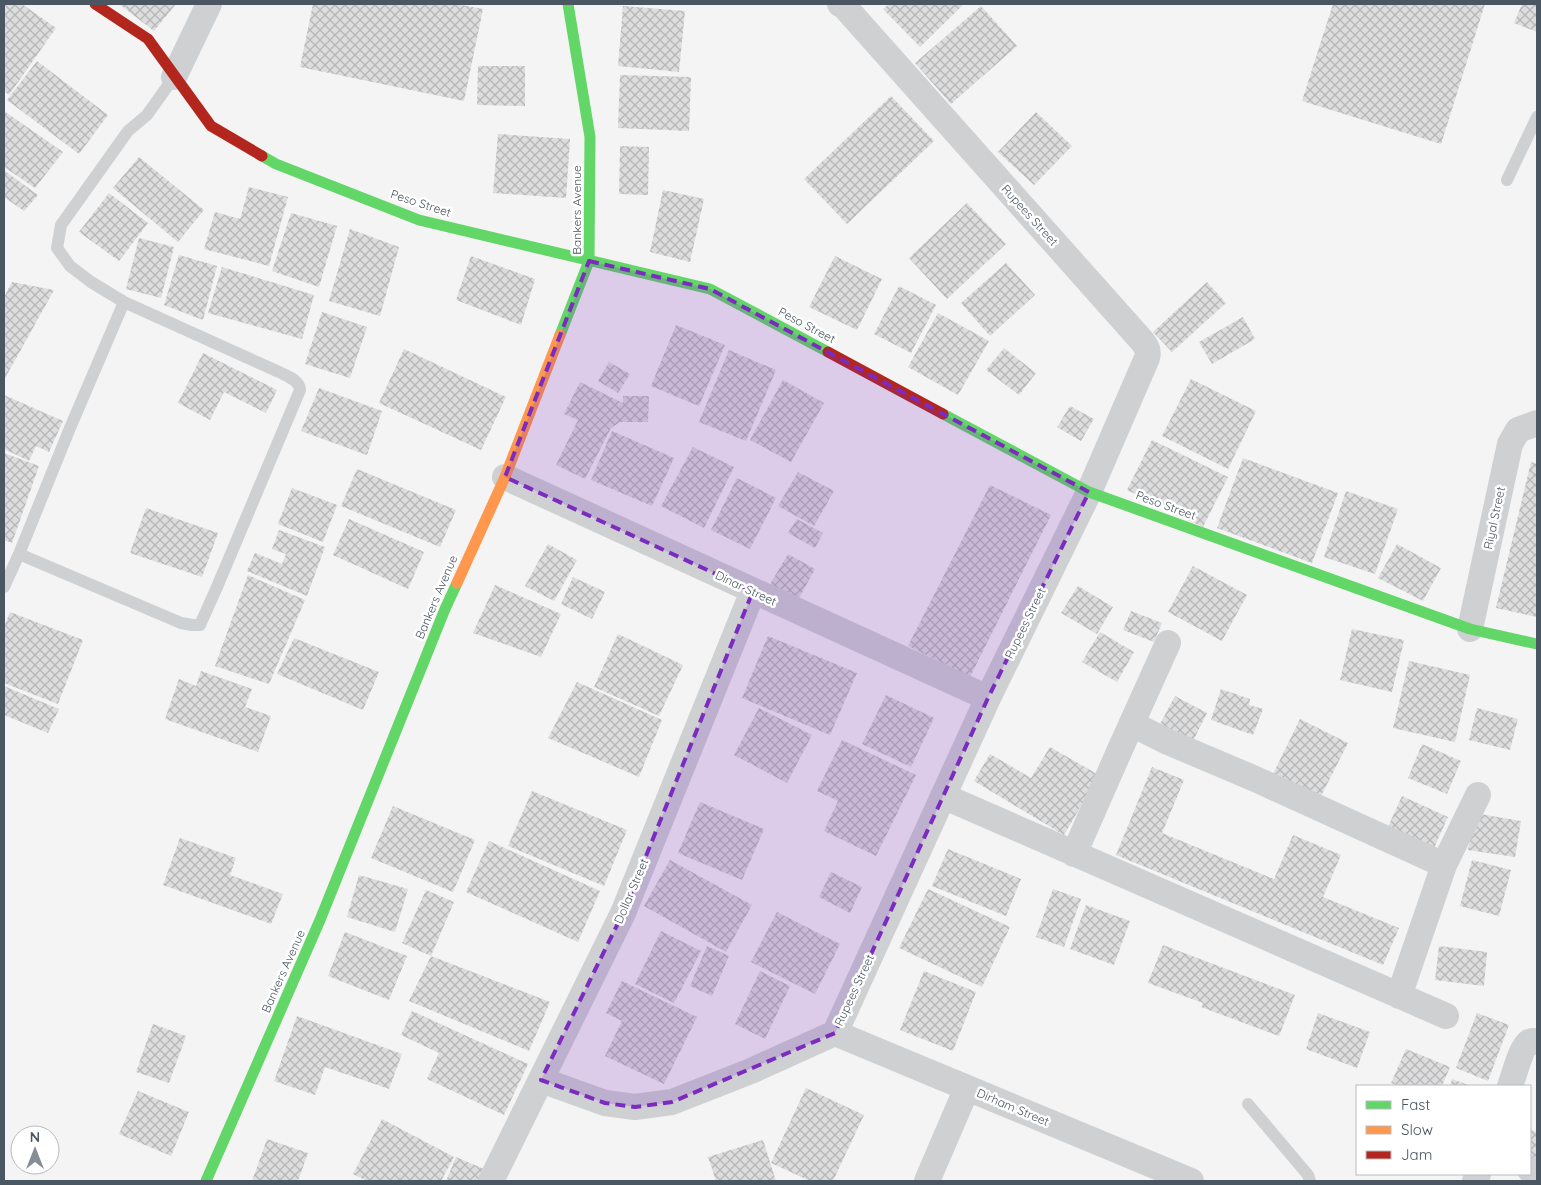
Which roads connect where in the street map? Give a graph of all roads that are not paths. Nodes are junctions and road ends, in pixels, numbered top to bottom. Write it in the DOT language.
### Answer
graph roads {
  1 [pos="94,4"];
  2 [pos="209,4"];
  3 [pos="568,4"];
  4 [pos="840,4"];
  5 [pos="174,77"];
  6 [pos="1537,117"];
  7 [pos="1507,180"];
  8 [pos="589,261"];
  9 [pos="124,302"];
  10 [pos="1537,423"];
  11 [pos="505,477"];
  12 [pos="1089,492"];
  13 [pos="19,554"];
  14 [pos="4,587"];
  15 [pos="753,591"];
  16 [pos="1470,629"];
  17 [pos="1168,643"];
  18 [pos="1537,644"];
  19 [pos="988,698"];
  20 [pos="1132,724"];
  21 [pos="1478,795"];
  22 [pos="943,796"];
  23 [pos="1074,854"];
  24 [pos="1444,865"];
  25 [pos="1399,996"];
  26 [pos="1446,1016"];
  27 [pos="835,1033"];
  28 [pos="1537,1042"];
  29 [pos="541,1080"];
  30 [pos="1510,1085"];
  31 [pos="966,1088"];
  32 [pos="1248,1104"];
  33 [pos="206,1181"];
  34 [pos="491,1181"];
  35 [pos="927,1181"];
  36 [pos="1191,1181"];
  37 [pos="1310,1181"];
  1 -- 5 [label="street, Peso Street"];
  2 -- 5 [label="street"];
  3 -- 8 [label="street, Bankers Avenue"];
  4 -- 12 [label="street, Rupees Street"];
  5 -- 8 [label="street, Peso Street"];
  5 -- 9 [label="lane"];
  6 -- 7 [label="lane"];
  8 -- 11 [label="street, Bankers Avenue"];
  8 -- 12 [label="street, Peso Street"];
  9 -- 13 [label="lane"];
  9 -- 13 [label="lane"];
  10 -- 16 [label="street, Riyal Street"];
  11 -- 15 [label="street, Dinar Street"];
  11 -- 33 [label="street, Bankers Avenue"];
  12 -- 16 [label="street, Peso Street"];
  12 -- 19 [label="street, Rupees Street"];
  13 -- 14 [label="lane"];
  15 -- 19 [label="street, Dinar Street"];
  15 -- 29 [label="street, Dollar Street"];
  16 -- 18 [label="street, Peso Street"];
  17 -- 20 [label="street"];
  19 -- 22 [label="street, Rupees Street"];
  20 -- 23 [label="street"];
  20 -- 24 [label="street"];
  21 -- 24 [label="street"];
  22 -- 23 [label="street"];
  22 -- 27 [label="street, Rupees Street"];
  23 -- 25 [label="street"];
  24 -- 25 [label="street"];
  25 -- 26 [label="street"];
  27 -- 29 [label="street, Rupees Street"];
  27 -- 31 [label="street, Dirham Street"];
  28 -- 30 [label="street"];
  29 -- 34 [label="street, Dollar Street"];
  31 -- 35 [label="street"];
  31 -- 36 [label="street, Dirham Street"];
  32 -- 37 [label="lane"];
}
